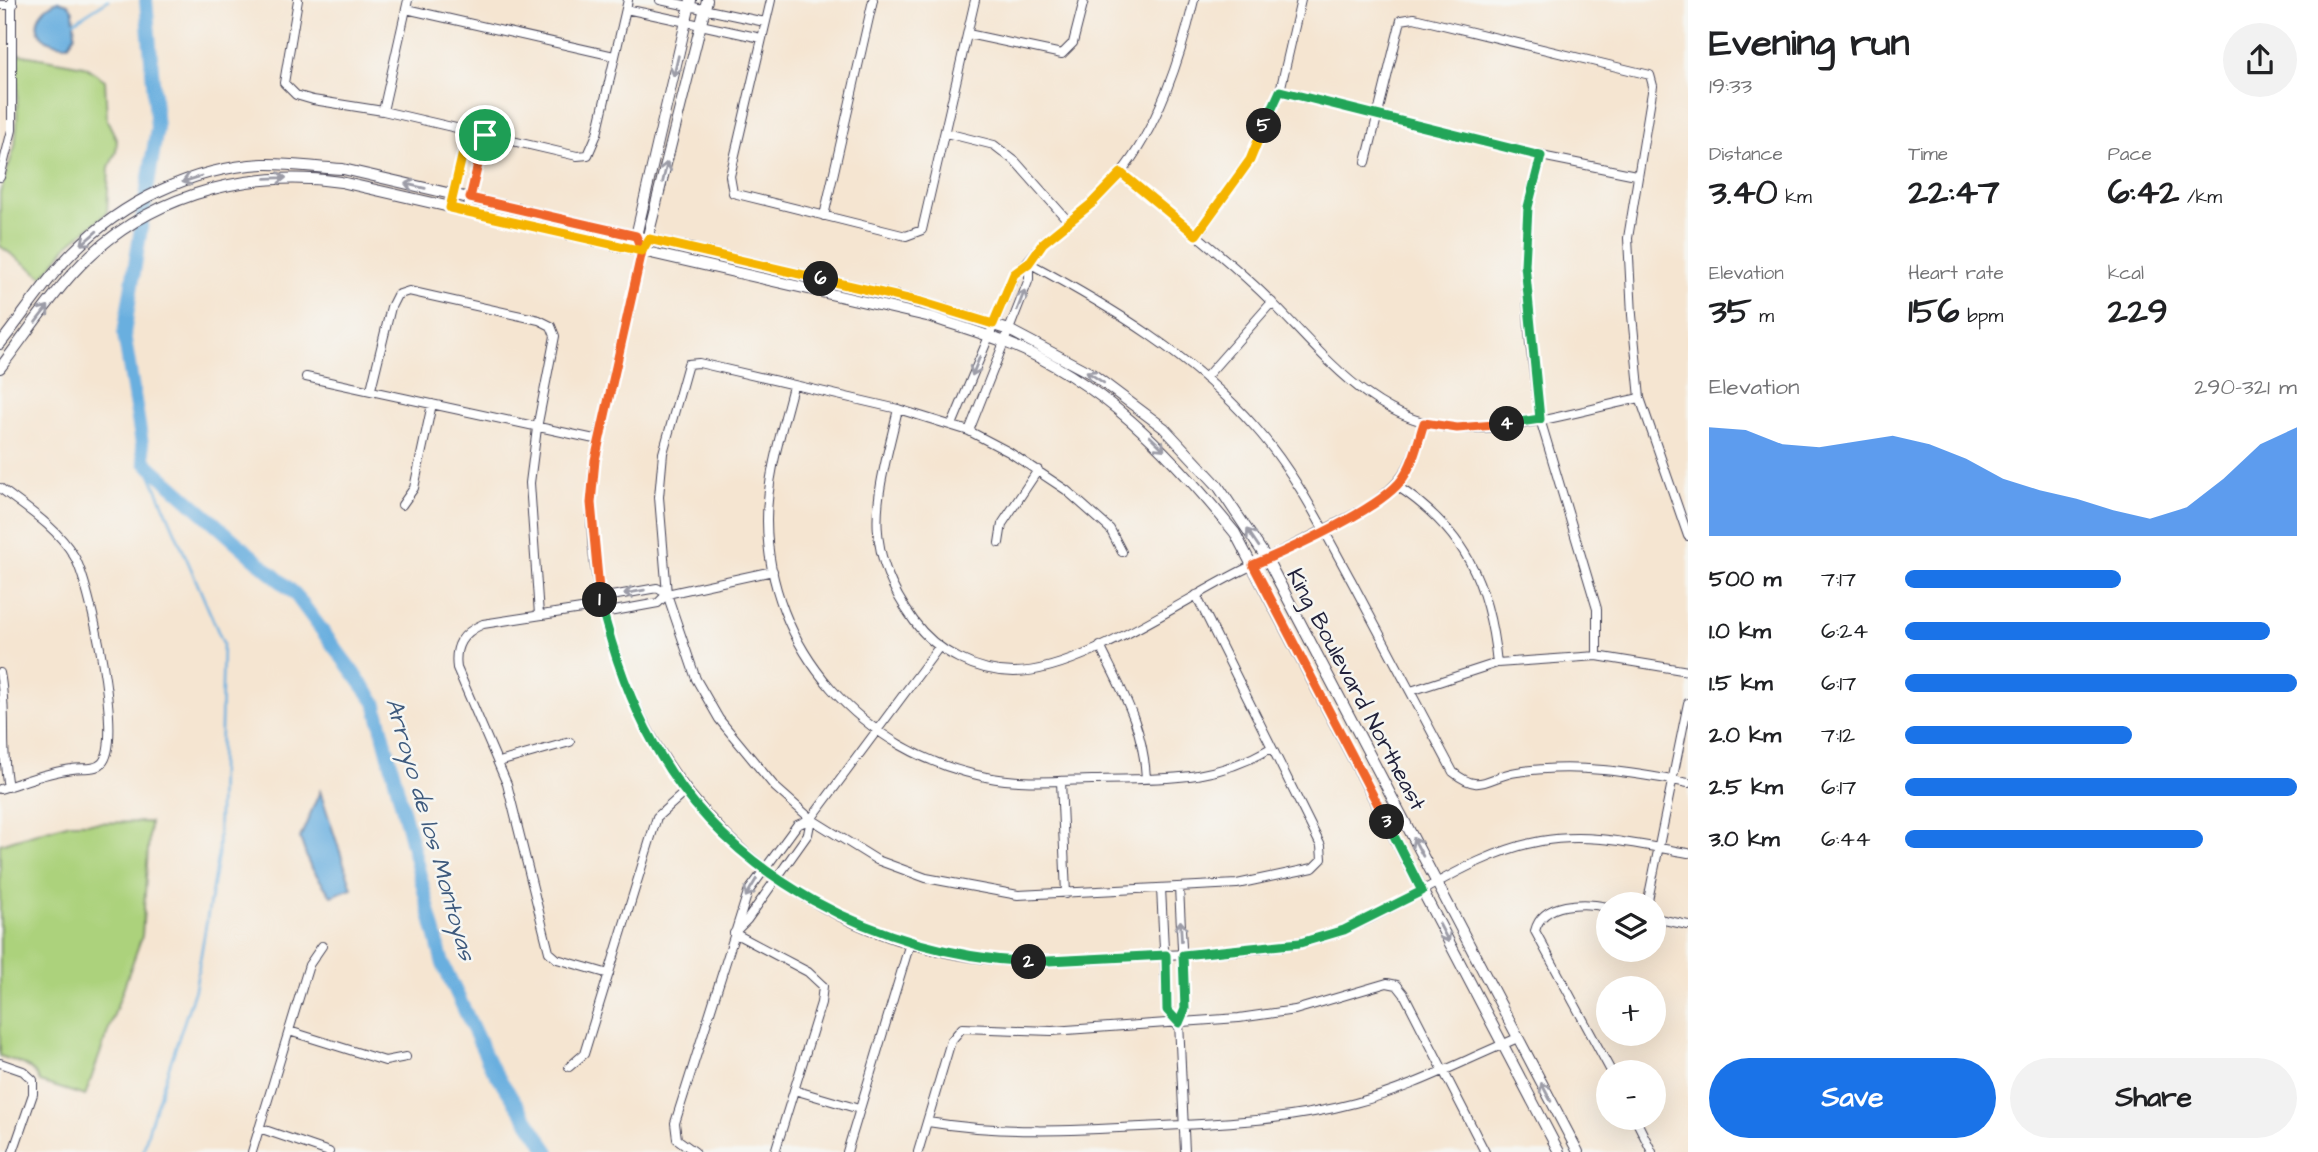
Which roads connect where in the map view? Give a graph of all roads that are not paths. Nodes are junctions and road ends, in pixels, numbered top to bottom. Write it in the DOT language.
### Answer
graph roads {
  1 [pos="298,0"];
  2 [pos="660,0"];
  3 [pos="771,0"];
  4 [pos="873,0"];
  5 [pos="975,0"];
  6 [pos="1084,0"];
  7 [pos="1194,0"];
  8 [pos="1301,0"];
  9 [pos="13,2"];
  10 [pos="690,3"];
  11 [pos="407,4"];
  12 [pos="0,5"];
  13 [pos="627,5"];
  14 [pos="706,5"];
  15 [pos="686,21"];
  16 [pos="765,22"];
  17 [pos="701,24"];
  18 [pos="968,34"];
  19 [pos="761,38"];
  20 [pos="614,56"];
  21 [pos="1280,91"];
  22 [pos="383,111"];
  23 [pos="1378,116"];
  24 [pos="468,131"];
  25 [pos="946,133"];
  26 [pos="485,135"];
  27 [pos="1541,156"];
  28 [pos="1366,162"];
  29 [pos="1121,173"];
  30 [pos="1636,175"];
  31 [pos="0,177"];
  32 [pos="453,194"];
  33 [pos="470,198"];
  34 [pos="450,208"];
  35 [pos="467,211"];
  36 [pos="824,216"];
  37 [pos="1069,222"];
  38 [pos="1196,235"];
  39 [pos="636,236"];
  40 [pos="649,239"];
  41 [pos="642,251"];
  42 [pos="1029,263"];
  43 [pos="1272,302"];
  44 [pos="993,324"];
  45 [pos="1009,330"];
  46 [pos="988,336"];
  47 [pos="1004,341"];
  48 [pos="0,344"];
  49 [pos="0,368"];
  50 [pos="306,377"];
  51 [pos="1205,378"];
  52 [pos="793,386"];
  53 [pos="371,389"];
  54 [pos="1640,398"];
  55 [pos="432,404"];
  56 [pos="898,409"];
  57 [pos="1540,419"];
  58 [pos="1424,423"];
  59 [pos="952,425"];
  60 [pos="537,428"];
  61 [pos="969,431"];
  62 [pos="599,440"];
  63 [pos="1038,470"];
  64 [pos="1397,486"];
  65 [pos="0,488"];
  66 [pos="402,505"];
  67 [pos="1324,530"];
  68 [pos="1688,536"];
  69 [pos="999,543"];
  70 [pos="1122,552"];
  71 [pos="1267,559"];
  72 [pos="1253,565"];
  73 [pos="774,570"];
  74 [pos="667,594"];
  75 [pos="1196,596"];
  76 [pos="601,606"];
  77 [pos="539,615"];
  78 [pos="1100,646"];
  79 [pos="939,647"];
  80 [pos="1597,656"];
  81 [pos="1497,663"];
  82 [pos="1688,671"];
  83 [pos="0,673"];
  84 [pos="1411,691"];
  85 [pos="1688,703"];
  86 [pos="876,730"];
  87 [pos="569,742"];
  88 [pos="1271,748"];
  89 [pos="499,762"];
  90 [pos="1146,778"];
  91 [pos="1671,780"];
  92 [pos="1061,781"];
  93 [pos="1688,783"];
  94 [pos="4,788"];
  95 [pos="686,791"];
  96 [pos="811,820"];
  97 [pos="1658,848"];
  98 [pos="1688,853"];
  99 [pos="764,868"];
  100 [pos="776,877"];
  101 [pos="1437,883"];
  102 [pos="1179,887"];
  103 [pos="1161,888"];
  104 [pos="1422,891"];
  105 [pos="1650,892"];
  106 [pos="1066,894"];
  107 [pos="1596,905"];
  108 [pos="1666,920"];
  109 [pos="1688,925"];
  110 [pos="734,933"];
  111 [pos="910,943"];
  112 [pos="322,946"];
  113 [pos="1166,955"];
  114 [pos="1183,955"];
  115 [pos="609,974"];
  116 [pos="1179,1023"];
  117 [pos="289,1031"];
  118 [pos="1518,1038"];
  119 [pos="1503,1044"];
  120 [pos="406,1057"];
  121 [pos="1605,1060"];
  122 [pos="0,1063"];
  123 [pos="569,1067"];
  124 [pos="1445,1072"];
  125 [pos="794,1090"];
  126 [pos="859,1109"];
  127 [pos="928,1122"];
  128 [pos="1184,1125"];
  129 [pos="259,1128"];
  130 [pos="1641,1130"];
  131 [pos="13,1152"];
  132 [pos="252,1152"];
  133 [pos="329,1152"];
  134 [pos="695,1152"];
  135 [pos="775,1152"];
  136 [pos="847,1152"];
  137 [pos="918,1152"];
  138 [pos="1185,1152"];
  139 [pos="1485,1152"];
  140 [pos="1559,1152"];
  141 [pos="1578,1152"];
  142 [pos="1652,1152"];
  1 -- 22 [label="street"];
  2 -- 10 [label="street"];
  3 -- 16 [label="street"];
  4 -- 36 [label="street"];
  5 -- 18 [label="street"];
  6 -- 18 [label="street"];
  7 -- 29 [label="street"];
  8 -- 21 [label="street"];
  9 -- 12 [label="street"];
  9 -- 31 [label="street"];
  10 -- 14 [label="street"];
  10 -- 15 [label="street"];
  11 -- 20 [label="street"];
  11 -- 22 [label="street"];
  13 -- 15 [label="street"];
  13 -- 20 [label="street"];
  14 -- 16 [label="street"];
  14 -- 17 [label="street"];
  15 -- 17 [label="street"];
  15 -- 39 [label="street, one-way"];
  16 -- 19 [label="street"];
  17 -- 19 [label="street"];
  40 -- 17 [label="street, one-way"];
  18 -- 25 [label="street"];
  19 -- 36 [label="street"];
  20 -- 26 [label="street"];
  21 -- 23 [label="street"];
  21 -- 38 [label="street"];
  22 -- 24 [label="street"];
  23 -- 27 [label="street"];
  23 -- 28 [label="street"];
  23 -- 30 [label="street"];
  24 -- 26 [label="street"];
  24 -- 32 [label="street"];
  25 -- 36 [label="street"];
  25 -- 37 [label="street"];
  26 -- 33 [label="street"];
  27 -- 30 [label="street"];
  27 -- 57 [label="street"];
  29 -- 37 [label="street"];
  29 -- 38 [label="street"];
  30 -- 54 [label="street"];
  32 -- 33 [label="street, King Boulevard Northeast"];
  32 -- 34 [label="street"];
  32 -- 48 [label="street, King Boulevard Northeast, one-way"];
  33 -- 35 [label="street"];
  33 -- 39 [label="street, King Boulevard Northeast"];
  34 -- 35 [label="street, King Boulevard Northeast"];
  49 -- 34 [label="street, King Boulevard Northeast, one-way"];
  35 -- 41 [label="street, King Boulevard Northeast"];
  37 -- 42 [label="street"];
  38 -- 43 [label="street"];
  39 -- 40 [label="street, King Boulevard Northeast"];
  39 -- 41 [label="street"];
  40 -- 41 [label="street"];
  40 -- 44 [label="street, King Boulevard Northeast"];
  41 -- 46 [label="street, King Boulevard Northeast"];
  41 -- 62 [label="street"];
  42 -- 44 [label="street"];
  45 -- 42 [label="street, one-way"];
  42 -- 51 [label="street"];
  43 -- 51 [label="street"];
  43 -- 58 [label="street"];
  44 -- 45 [label="street, King Boulevard Northeast"];
  44 -- 46 [label="street"];
  45 -- 47 [label="street"];
  71 -- 45 [label="street, King Boulevard Northeast, one-way"];
  46 -- 47 [label="street, King Boulevard Northeast"];
  46 -- 59 [label="street, one-way"];
  47 -- 61 [label="street"];
  47 -- 72 [label="street, King Boulevard Northeast, one-way"];
  50 -- 53 [label="street"];
  51 -- 67 [label="street"];
  52 -- 56 [label="street"];
  52 -- 73 [label="street"];
  52 -- 74 [label="street"];
  53 -- 55 [label="street"];
  53 -- 60 [label="street"];
  54 -- 57 [label="street"];
  54 -- 68 [label="street"];
  55 -- 60 [label="street"];
  55 -- 66 [label="street"];
  56 -- 59 [label="street"];
  56 -- 79 [label="street"];
  57 -- 58 [label="street"];
  57 -- 80 [label="street"];
  58 -- 64 [label="street"];
  59 -- 61 [label="street"];
  60 -- 62 [label="street"];
  60 -- 77 [label="street"];
  61 -- 63 [label="street"];
  62 -- 76 [label="street"];
  63 -- 69 [label="street"];
  63 -- 70 [label="street"];
  64 -- 67 [label="street"];
  64 -- 81 [label="street"];
  65 -- 94 [label="street"];
  67 -- 71 [label="street"];
  67 -- 84 [label="street"];
  71 -- 72 [label="street"];
  101 -- 71 [label="street, King Boulevard Northeast, one-way"];
  72 -- 75 [label="street"];
  72 -- 104 [label="street, King Boulevard Northeast"];
  73 -- 74 [label="street"];
  73 -- 86 [label="street"];
  74 -- 76 [label="street"];
  74 -- 76 [label="street, one-way"];
  74 -- 96 [label="street"];
  75 -- 78 [label="street"];
  75 -- 88 [label="street"];
  76 -- 77 [label="street"];
  76 -- 95 [label="street"];
  77 -- 89 [label="street"];
  78 -- 79 [label="street"];
  78 -- 90 [label="street"];
  79 -- 86 [label="street"];
  80 -- 81 [label="street"];
  80 -- 82 [label="street"];
  81 -- 84 [label="street"];
  83 -- 94 [label="street"];
  84 -- 91 [label="street"];
  85 -- 91 [label="street"];
  86 -- 92 [label="street"];
  86 -- 96 [label="street"];
  87 -- 89 [label="street"];
  88 -- 90 [label="street"];
  88 -- 102 [label="street"];
  89 -- 115 [label="street"];
  90 -- 92 [label="street"];
  91 -- 93 [label="street"];
  91 -- 97 [label="street"];
  92 -- 106 [label="street"];
  95 -- 99 [label="street"];
  95 -- 115 [label="street"];
  96 -- 99 [label="street"];
  96 -- 100 [label="street"];
  96 -- 106 [label="street"];
  97 -- 98 [label="street"];
  97 -- 101 [label="street"];
  97 -- 105 [label="street"];
  99 -- 100 [label="street"];
  99 -- 110 [label="street, one-way"];
  100 -- 110 [label="street"];
  100 -- 111 [label="street"];
  101 -- 104 [label="street"];
  101 -- 118 [label="street, King Boulevard Northeast"];
  102 -- 103 [label="street"];
  114 -- 102 [label="street, one-way"];
  103 -- 106 [label="street"];
  103 -- 113 [label="street"];
  104 -- 114 [label="street"];
  104 -- 119 [label="street, King Boulevard Northeast, one-way"];
  107 -- 121 [label="street"];
  108 -- 109 [label="street"];
  110 -- 125 [label="street"];
  110 -- 134 [label="street"];
  111 -- 113 [label="street"];
  111 -- 126 [label="street"];
  112 -- 117 [label="street"];
  113 -- 114 [label="street"];
  113 -- 116 [label="street"];
  114 -- 116 [label="street"];
  115 -- 123 [label="street"];
  116 -- 124 [label="street"];
  116 -- 127 [label="street"];
  116 -- 128 [label="street"];
  117 -- 120 [label="street"];
  117 -- 129 [label="street"];
  118 -- 119 [label="street"];
  141 -- 118 [label="street, King Boulevard Northeast, one-way"];
  119 -- 124 [label="street"];
  119 -- 140 [label="street, King Boulevard Northeast"];
  122 -- 131 [label="street"];
  124 -- 128 [label="street"];
  124 -- 139 [label="street"];
  125 -- 126 [label="street"];
  125 -- 135 [label="street"];
  126 -- 136 [label="street"];
  127 -- 128 [label="street"];
  127 -- 137 [label="street"];
  128 -- 138 [label="street"];
  129 -- 132 [label="street"];
  129 -- 133 [label="street"];
  130 -- 142 [label="street"];
}
